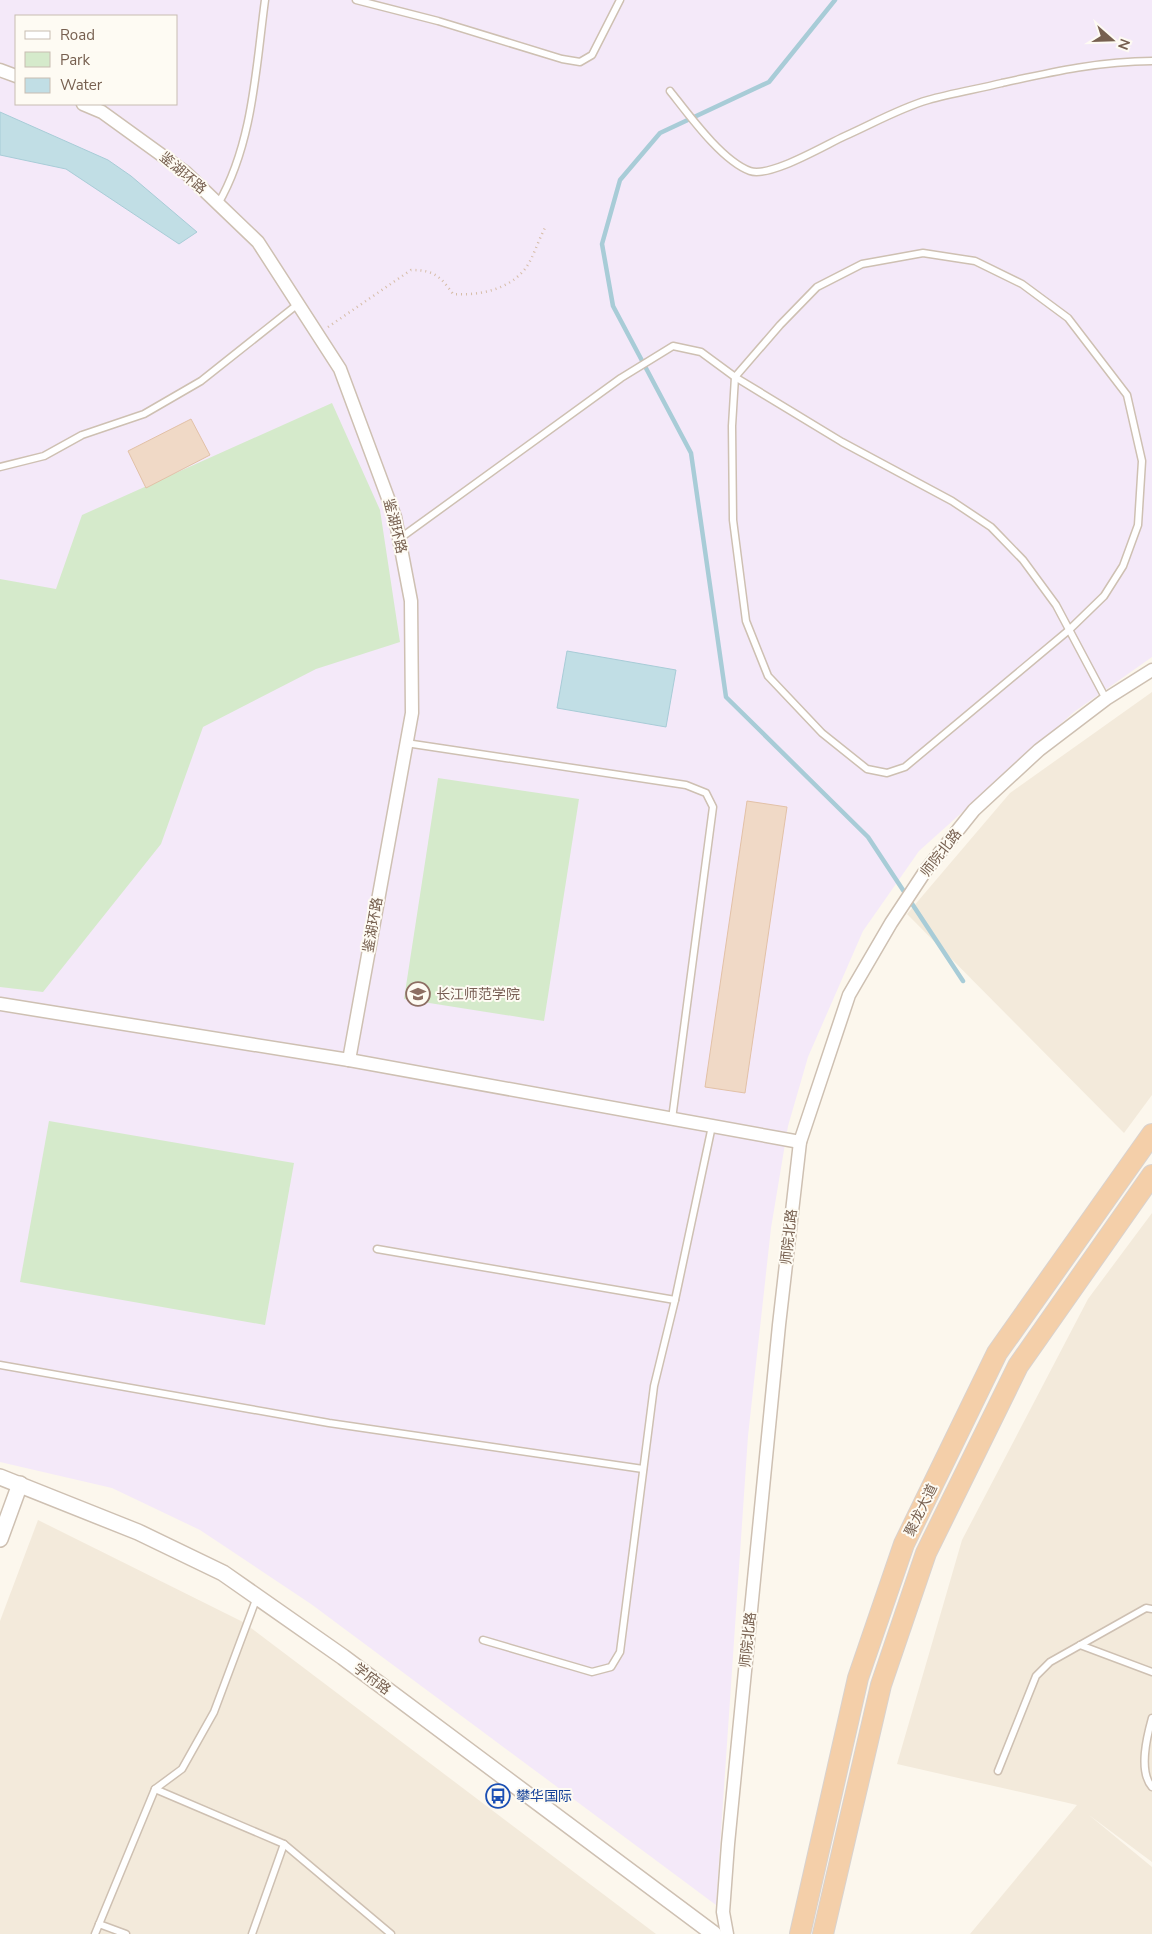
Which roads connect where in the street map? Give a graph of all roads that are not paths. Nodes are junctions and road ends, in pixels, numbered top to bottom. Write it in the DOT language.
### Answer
graph roads {
  1 [pos="265,0"];
  2 [pos="356,0"];
  3 [pos="620,0"];
  4 [pos="1152,61"];
  5 [pos="0,70"];
  6 [pos="15,76"];
  7 [pos="670,91"];
  8 [pos="84,105"];
  9 [pos="218,204"];
  10 [pos="298,304"];
  11 [pos="735,377"];
  12 [pos="0,467"];
  13 [pos="400,540"];
  14 [pos="1069,630"];
  15 [pos="1152,670"];
  16 [pos="1106,699"];
  17 [pos="406,743"];
  18 [pos="0,1004"];
  19 [pos="349,1060"];
  20 [pos="672,1119"];
  21 [pos="712,1126"];
  22 [pos="1152,1134"];
  23 [pos="800,1142"];
  24 [pos="1152,1175"];
  25 [pos="377,1250"];
  26 [pos="675,1300"];
  27 [pos="0,1365"];
  28 [pos="643,1469"];
  29 [pos="1,1481"];
  30 [pos="20,1484"];
  31 [pos="0,1539"];
  32 [pos="257,1597"];
  33 [pos="1152,1609"];
  34 [pos="483,1640"];
  35 [pos="1080,1645"];
  36 [pos="1152,1672"];
  37 [pos="1152,1718"];
  38 [pos="998,1771"];
  39 [pos="1152,1787"];
  40 [pos="155,1789"];
  41 [pos="284,1844"];
  42 [pos="99,1924"];
  43 [pos="95,1934"];
  44 [pos="126,1934"];
  45 [pos="252,1934"];
  46 [pos="391,1934"];
  47 [pos="714,1934"];
  48 [pos="727,1934"];
  49 [pos="800,1934"];
  50 [pos="823,1934"];
  1 -- 9 [label="lane"];
  2 -- 3 [label="lane"];
  4 -- 7 [label="lane"];
  5 -- 6 [label="street"];
  8 -- 9 [label="street, 鉴湖环路"];
  9 -- 10 [label="street, 鉴湖环路"];
  10 -- 12 [label="lane"];
  10 -- 13 [label="street, 鉴湖环路"];
  11 -- 13 [label="lane"];
  11 -- 14 [label="lane"];
  11 -- 14 [label="lane"];
  11 -- 14 [label="lane"];
  13 -- 17 [label="street, 鉴湖环路"];
  14 -- 16 [label="lane"];
  15 -- 16 [label="street, 师院北路"];
  16 -- 23 [label="street, 师院北路"];
  17 -- 19 [label="street, 鉴湖环路"];
  17 -- 20 [label="lane"];
  18 -- 19 [label="street"];
  19 -- 20 [label="street"];
  20 -- 21 [label="street"];
  21 -- 23 [label="street"];
  21 -- 26 [label="lane"];
  22 -- 49 [label="highway, 聚龙大道"];
  23 -- 48 [label="street, 师院北路"];
  24 -- 50 [label="highway, 聚龙大道"];
  25 -- 26 [label="lane"];
  26 -- 28 [label="lane"];
  27 -- 28 [label="lane"];
  28 -- 34 [label="lane"];
  29 -- 30 [label="street, 学府路"];
  30 -- 31 [label="street"];
  30 -- 32 [label="street, 学府路"];
  32 -- 40 [label="lane"];
  32 -- 47 [label="street, 学府路"];
  33 -- 35 [label="lane"];
  35 -- 36 [label="lane"];
  35 -- 38 [label="lane"];
  37 -- 39 [label="lane"];
  40 -- 41 [label="lane"];
  40 -- 42 [label="lane"];
  41 -- 45 [label="lane"];
  41 -- 46 [label="lane"];
  42 -- 43 [label="lane"];
  42 -- 44 [label="lane"];
}
